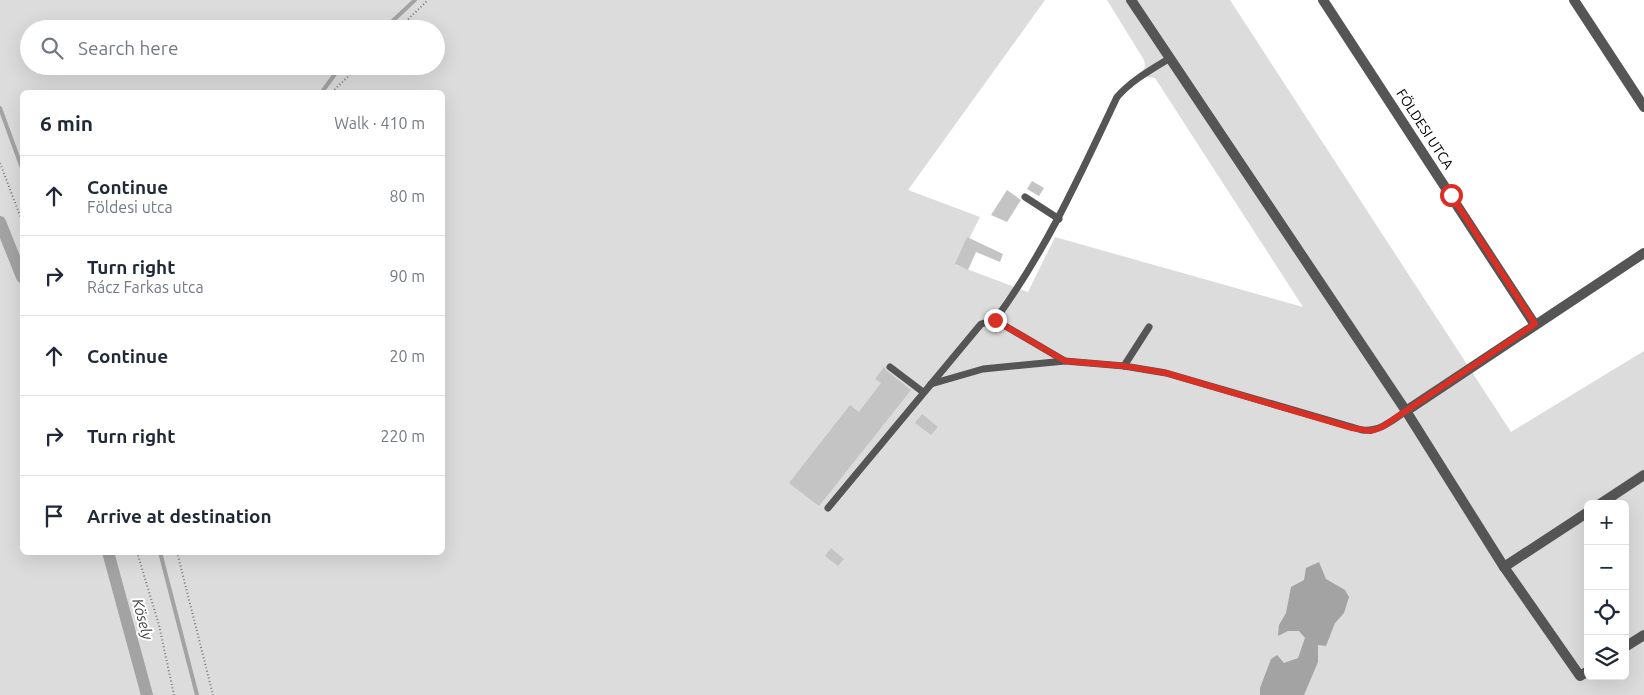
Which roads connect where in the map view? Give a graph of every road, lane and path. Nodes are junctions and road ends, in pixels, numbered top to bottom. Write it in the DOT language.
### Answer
graph roads {
  1 [pos="428,0"];
  2 [pos="1131,0"];
  3 [pos="1323,0"];
  4 [pos="1574,0"];
  5 [pos="407,20"];
  6 [pos="1170,58"];
  7 [pos="350,75"];
  8 [pos="334,90"];
  9 [pos="1644,107"];
  10 [pos="0,163"];
  11 [pos="1025,197"];
  12 [pos="20,215"];
  13 [pos="1059,219"];
  14 [pos="1644,253"];
  15 [pos="995,320"];
  16 [pos="1535,324"];
  17 [pos="1149,327"];
  18 [pos="1065,361"];
  19 [pos="1124,366"];
  20 [pos="890,367"];
  21 [pos="930,384"];
  22 [pos="924,392"];
  23 [pos="1406,411"];
  24 [pos="1644,475"];
  25 [pos="1606,500"];
  26 [pos="828,508"];
  27 [pos="1584,515"];
  28 [pos="138,555"];
  29 [pos="178,555"];
  30 [pos="1504,567"];
  31 [pos="1644,635"];
  32 [pos="1629,644"];
  33 [pos="1584,674"];
  34 [pos="174,695"];
  35 [pos="212,695"];
  1 -- 5 [label="path"];
  2 -- 6 [label="street"];
  3 -- 16 [label="street, FÖLDESI UTCA"];
  4 -- 9 [label="street"];
  6 -- 13 [label="lane"];
  6 -- 23 [label="street"];
  7 -- 8 [label="path"];
  10 -- 12 [label="path"];
  11 -- 13 [label="lane"];
  13 -- 15 [label="lane"];
  14 -- 16 [label="street"];
  15 -- 18 [label="lane"];
  15 -- 21 [label="lane"];
  16 -- 23 [label="street"];
  17 -- 19 [label="lane"];
  18 -- 19 [label="lane"];
  18 -- 21 [label="lane"];
  19 -- 23 [label="lane"];
  20 -- 22 [label="lane"];
  21 -- 22 [label="lane"];
  22 -- 26 [label="lane"];
  23 -- 30 [label="street"];
  24 -- 25 [label="street"];
  27 -- 30 [label="street"];
  28 -- 34 [label="path"];
  29 -- 35 [label="path"];
  30 -- 33 [label="street"];
  31 -- 32 [label="street"];
}
